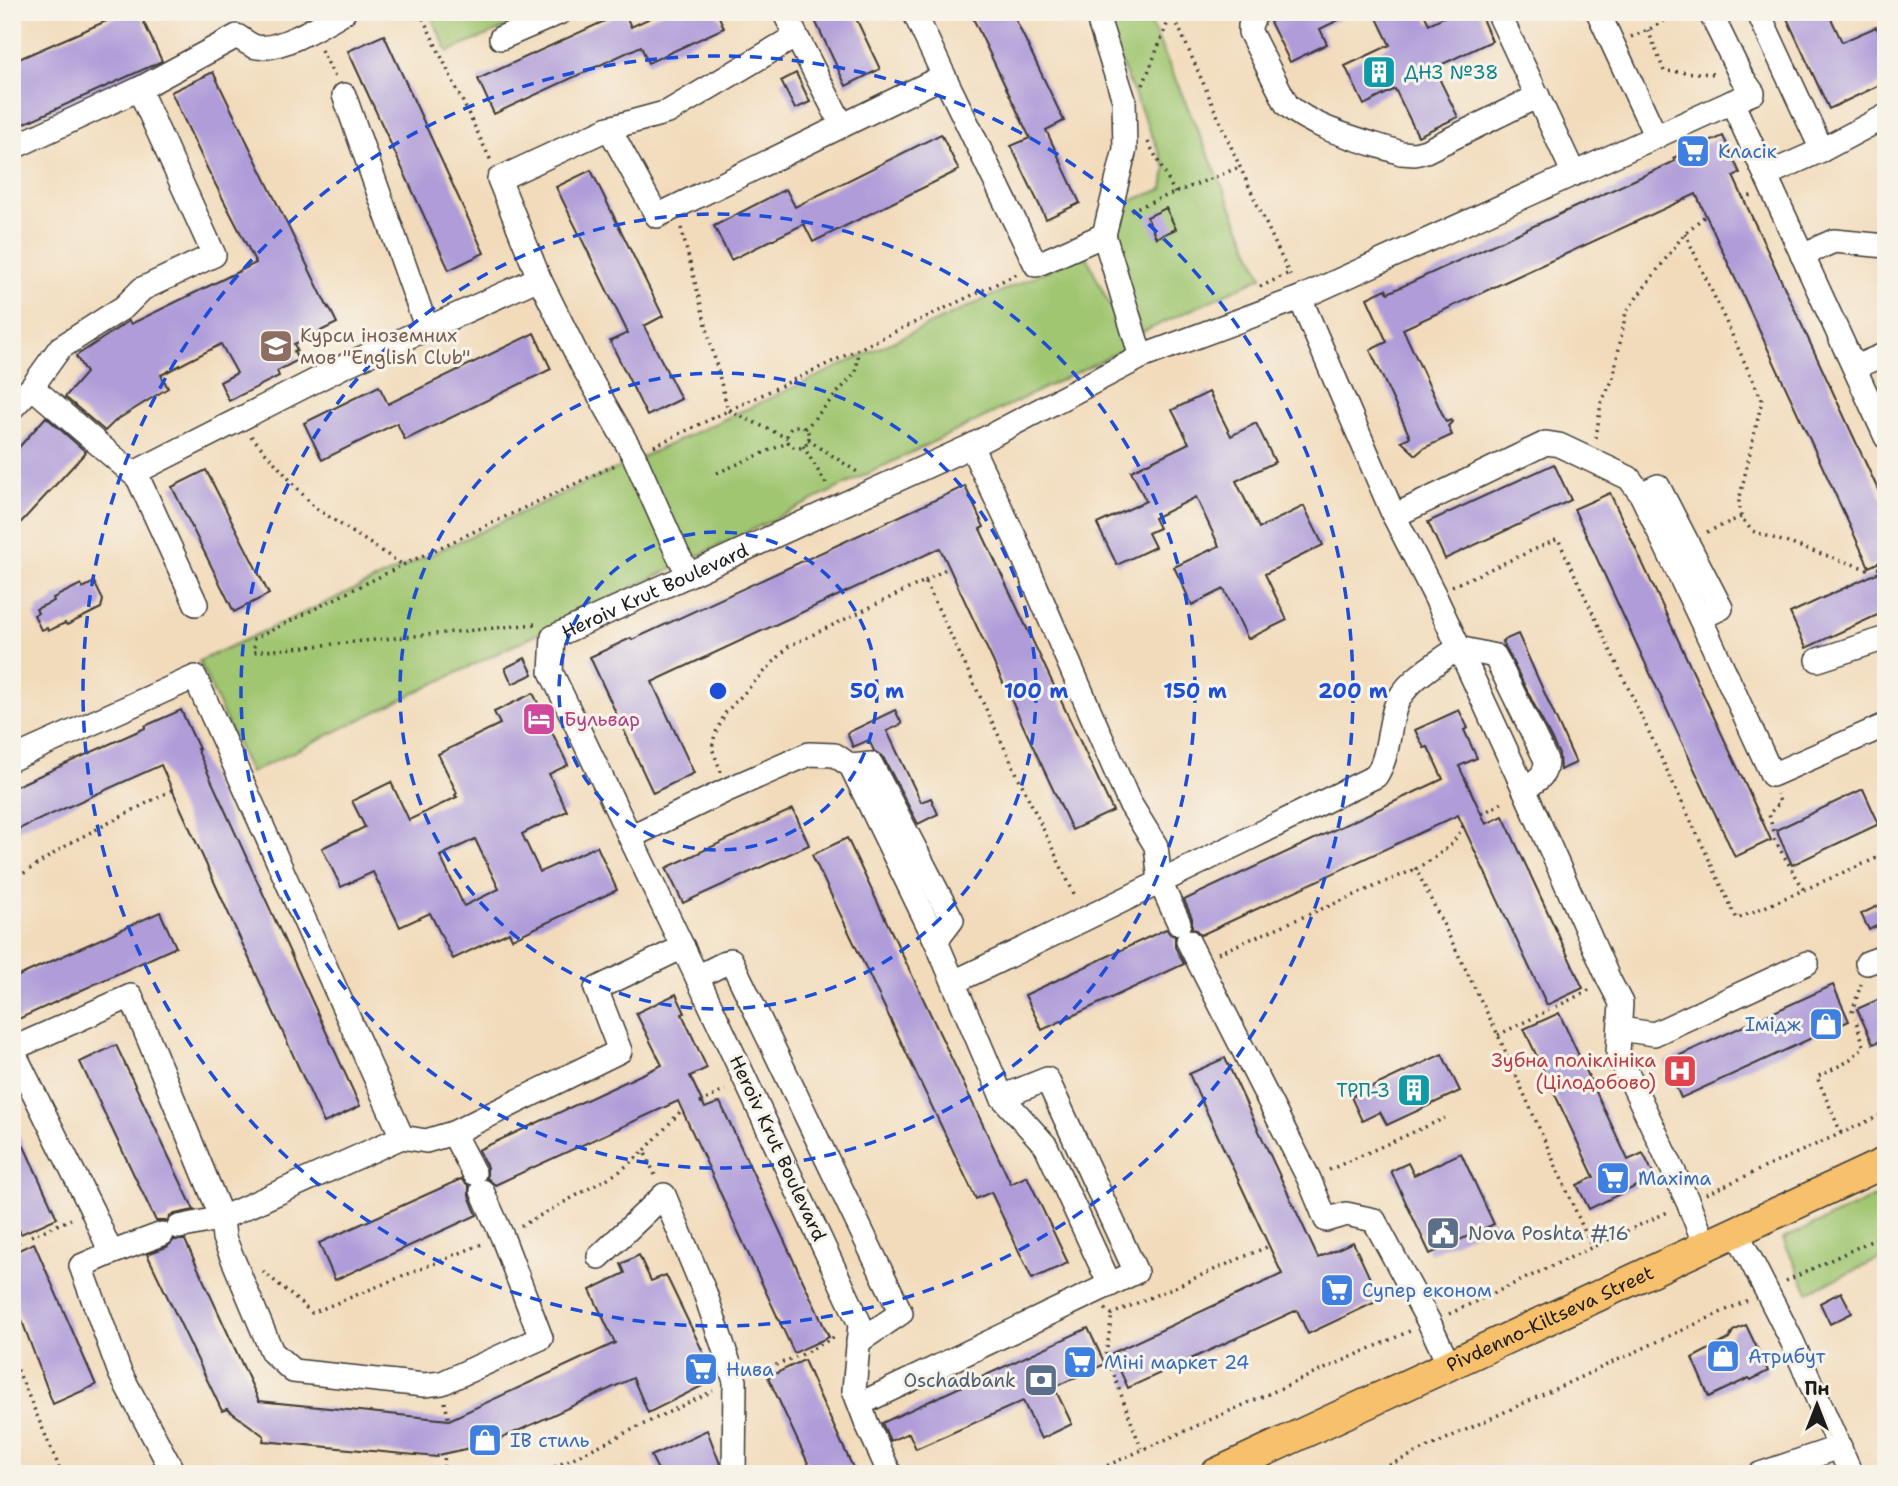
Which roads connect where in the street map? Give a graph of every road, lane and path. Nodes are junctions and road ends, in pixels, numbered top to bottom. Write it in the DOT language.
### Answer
graph roads {
  1 [pos="344,12"];
  2 [pos="419,12"];
  3 [pos="561,12"];
  4 [pos="784,12"];
  5 [pos="914,12"];
  6 [pos="1096,12"];
  7 [pos="1172,12"];
  8 [pos="1256,12"];
  9 [pos="1498,12"];
  10 [pos="1598,12"];
  11 [pos="1678,12"];
  12 [pos="1710,12"];
  13 [pos="1758,12"];
  14 [pos="311,30"];
  15 [pos="1648,30"];
  16 [pos="796,36"];
  17 [pos="501,38"];
  18 [pos="1627,39"];
  19 [pos="944,76"];
  20 [pos="1741,76"];
  21 [pos="139,89"];
  22 [pos="1141,92"];
  23 [pos="344,95"];
  24 [pos="1538,96"];
  25 [pos="1732,102"];
  26 [pos="1886,116"];
  27 [pos="842,125"];
  28 [pos="609,128"];
  29 [pos="1142,131"];
  30 [pos="1656,137"];
  31 [pos="12,148"];
  32 [pos="1822,150"];
  33 [pos="1240,167"];
  34 [pos="1574,174"];
  35 [pos="1766,175"];
  36 [pos="499,178"];
  37 [pos="1175,193"];
  38 [pos="676,206"];
  39 [pos="1706,215"];
  40 [pos="1106,227"];
  41 [pos="1685,233"];
  42 [pos="1886,246"];
  43 [pos="1802,255"];
  44 [pos="539,278"];
  45 [pos="1300,298"];
  46 [pos="427,329"];
  47 [pos="859,351"];
  48 [pos="1886,354"];
  49 [pos="1141,357"];
  50 [pos="1855,367"];
  51 [pos="32,387"];
  52 [pos="12,408"];
  53 [pos="236,421"];
  54 [pos="805,429"];
  55 [pos="1886,437"];
  56 [pos="788,440"];
  57 [pos="808,440"];
  58 [pos="803,446"];
  59 [pos="971,446"];
  60 [pos="1593,460"];
  61 [pos="717,473"];
  62 [pos="859,473"];
  63 [pos="138,478"];
  64 [pos="828,487"];
  65 [pos="1394,516"];
  66 [pos="1741,517"];
  67 [pos="1700,536"];
  68 [pos="403,565"];
  69 [pos="948,567"];
  70 [pos="1877,568"];
  71 [pos="1886,569"];
  72 [pos="1870,570"];
  73 [pos="689,574"];
  74 [pos="925,581"];
  75 [pos="1434,594"];
  76 [pos="196,604"];
  77 [pos="553,638"];
  78 [pos="1886,638"];
  79 [pos="254,639"];
  80 [pos="1458,648"];
  81 [pos="1818,660"];
  82 [pos="1886,725"];
  83 [pos="12,759"];
  84 [pos="1772,775"];
  85 [pos="1524,789"];
  86 [pos="172,790"];
  87 [pos="727,790"];
  88 [pos="1482,814"];
  89 [pos="1463,826"];
  90 [pos="1773,831"];
  91 [pos="630,837"];
  92 [pos="1774,839"];
  93 [pos="1886,854"];
  94 [pos="1416,869"];
  95 [pos="12,881"];
  96 [pos="1160,882"];
  97 [pos="1804,890"];
  98 [pos="1086,919"];
  99 [pos="1188,942"];
  100 [pos="683,947"];
  101 [pos="1877,959"];
  102 [pos="1807,963"];
  103 [pos="697,977"];
  104 [pos="1609,981"];
  105 [pos="954,982"];
  106 [pos="1556,1007"];
  107 [pos="1549,1010"];
  108 [pos="1852,1012"];
  109 [pos="1855,1018"];
  110 [pos="1620,1029"];
  111 [pos="1498,1035"];
  112 [pos="12,1049"];
  113 [pos="746,1079"];
  114 [pos="1002,1097"];
  115 [pos="700,1103"];
  116 [pos="682,1111"];
  117 [pos="1886,1113"];
  118 [pos="1444,1118"];
  119 [pos="453,1133"];
  120 [pos="1841,1133"];
  121 [pos="402,1137"];
  122 [pos="644,1151"];
  123 [pos="1886,1162"];
  124 [pos="1309,1179"];
  125 [pos="664,1195"];
  126 [pos="1688,1202"];
  127 [pos="92,1210"];
  128 [pos="222,1217"];
  129 [pos="1736,1231"];
  130 [pos="1886,1234"];
  131 [pos="31,1236"];
  132 [pos="502,1236"];
  133 [pos="23,1240"];
  134 [pos="1705,1245"];
  135 [pos="12,1246"];
  136 [pos="1269,1246"];
  137 [pos="1592,1248"];
  138 [pos="111,1252"];
  139 [pos="599,1257"];
  140 [pos="263,1271"];
  141 [pos="1110,1285"];
  142 [pos="1766,1292"];
  143 [pos="1086,1296"];
  144 [pos="1112,1314"];
  145 [pos="1429,1322"];
  146 [pos="859,1333"];
  147 [pos="1106,1355"];
  148 [pos="12,1357"];
  149 [pos="1109,1362"];
  150 [pos="1448,1364"];
  151 [pos="735,1381"];
  152 [pos="860,1404"];
  153 [pos="1840,1447"];
  154 [pos="1142,1449"];
  155 [pos="445,1453"];
  156 [pos="62,1474"];
  157 [pos="174,1474"];
  158 [pos="443,1474"];
  159 [pos="543,1474"];
  160 [pos="733,1474"];
  161 [pos="890,1474"];
  162 [pos="1088,1474"];
  163 [pos="1215,1474"];
  164 [pos="1370,1474"];
  165 [pos="1760,1474"];
  166 [pos="1851,1474"];
  1 -- 14 [label="street"];
  2 -- 36 [label="path"];
  3 -- 17 [label="street"];
  4 -- 16 [label="street"];
  5 -- 19 [label="street"];
  6 -- 40 [label="street"];
  7 -- 22 [label="path"];
  7 -- 33 [label="path"];
  8 -- 24 [label="street"];
  9 -- 24 [label="street"];
  10 -- 30 [label="street"];
  11 -- 15 [label="path"];
  12 -- 20 [label="street"];
  13 -- 32 [label="street"];
  14 -- 21 [label="street"];
  14 -- 23 [label="path"];
  15 -- 18 [label="path"];
  15 -- 20 [label="path"];
  16 -- 27 [label="street"];
  16 -- 28 [label="street"];
  19 -- 27 [label="street"];
  19 -- 40 [label="street"];
  20 -- 25 [label="street"];
  21 -- 31 [label="street"];
  21 -- 51 [label="street"];
  23 -- 46 [label="street"];
  24 -- 34 [label="street"];
  25 -- 30 [label="street, Heroiv Krut Boulevard"];
  25 -- 35 [label="street"];
  26 -- 32 [label="street"];
  27 -- 38 [label="street"];
  28 -- 36 [label="street"];
  28 -- 38 [label="street"];
  29 -- 37 [label="path"];
  30 -- 34 [label="street, Heroiv Krut Boulevard"];
  32 -- 35 [label="street"];
  33 -- 37 [label="path"];
  33 -- 45 [label="path"];
  34 -- 45 [label="street, Heroiv Krut Boulevard"];
  35 -- 43 [label="street"];
  36 -- 44 [label="street"];
  37 -- 40 [label="path"];
  38 -- 56 [label="path"];
  39 -- 41 [label="path"];
  40 -- 49 [label="street"];
  41 -- 60 [label="path"];
  41 -- 66 [label="path"];
  42 -- 43 [label="street"];
  43 -- 50 [label="street"];
  44 -- 46 [label="street"];
  44 -- 73 [label="street"];
  45 -- 49 [label="street, Heroiv Krut Boulevard"];
  45 -- 65 [label="street"];
  46 -- 53 [label="street"];
  47 -- 54 [label="path"];
  48 -- 50 [label="street"];
  49 -- 59 [label="street, Heroiv Krut Boulevard"];
  50 -- 55 [label="street"];
  51 -- 52 [label="street"];
  51 -- 63 [label="street"];
  53 -- 63 [label="street"];
  53 -- 68 [label="path"];
  54 -- 56 [label="path"];
  54 -- 57 [label="path"];
  56 -- 58 [label="path"];
  56 -- 61 [label="path"];
  57 -- 58 [label="path"];
  57 -- 62 [label="path"];
  58 -- 64 [label="path"];
  59 -- 73 [label="street, Heroiv Krut Boulevard"];
  59 -- 96 [label="street"];
  60 -- 65 [label="street"];
  60 -- 84 [label="street"];
  63 -- 76 [label="street"];
  65 -- 75 [label="street"];
  66 -- 67 [label="path"];
  66 -- 72 [label="path"];
  69 -- 74 [label="path"];
  70 -- 71 [label="path"];
  73 -- 77 [label="street, Heroiv Krut Boulevard"];
  74 -- 87 [label="path"];
  74 -- 98 [label="path"];
  75 -- 80 [label="street"];
  75 -- 97 [label="path"];
  77 -- 79 [label="path"];
  77 -- 91 [label="street, Heroiv Krut Boulevard"];
  78 -- 81 [label="street"];
  80 -- 85 [label="street"];
  80 -- 85 [label="street"];
  80 -- 96 [label="street"];
  82 -- 84 [label="street"];
  83 -- 121 [label="street"];
  84 -- 90 [label="path"];
  85 -- 88 [label="path"];
  85 -- 104 [label="street"];
  86 -- 95 [label="path"];
  87 -- 91 [label="street"];
  87 -- 105 [label="street"];
  89 -- 94 [label="path"];
  91 -- 100 [label="street, Heroiv Krut Boulevard"];
  92 -- 97 [label="path"];
  93 -- 97 [label="path"];
  94 -- 99 [label="path"];
  94 -- 111 [label="path"];
  96 -- 98 [label="street"];
  96 -- 99 [label="street"];
  98 -- 105 [label="street"];
  99 -- 124 [label="street"];
  100 -- 103 [label="street, Heroiv Krut Boulevard"];
  100 -- 119 [label="street"];
  101 -- 108 [label="path"];
  102 -- 110 [label="street"];
  103 -- 113 [label="street, Heroiv Krut Boulevard"];
  103 -- 146 [label="street"];
  104 -- 106 [label="path"];
  104 -- 110 [label="street"];
  105 -- 114 [label="street"];
  107 -- 111 [label="path"];
  109 -- 120 [label="path"];
  110 -- 126 [label="street"];
  111 -- 137 [label="path"];
  112 -- 127 [label="street"];
  112 -- 128 [label="street"];
  113 -- 115 [label="path"];
  113 -- 146 [label="street, Heroiv Krut Boulevard"];
  114 -- 141 [label="street"];
  114 -- 141 [label="street"];
  116 -- 122 [label="path"];
  117 -- 120 [label="path"];
  118 -- 124 [label="path"];
  119 -- 121 [label="street"];
  119 -- 132 [label="street"];
  120 -- 126 [label="path"];
  121 -- 128 [label="street"];
  122 -- 125 [label="path"];
  122 -- 132 [label="path"];
  123 -- 129 [label="main road, Pivdenno-Kiltseva Street"];
  124 -- 145 [label="street"];
  125 -- 139 [label="street"];
  125 -- 151 [label="street"];
  126 -- 134 [label="street"];
  126 -- 137 [label="path"];
  127 -- 131 [label="path"];
  127 -- 138 [label="street"];
  128 -- 132 [label="street"];
  128 -- 138 [label="street"];
  129 -- 134 [label="main road, Pivdenno-Kiltseva Street"];
  129 -- 142 [label="street"];
  130 -- 142 [label="path"];
  132 -- 140 [label="path"];
  133 -- 135 [label="path"];
  134 -- 150 [label="main road, Pivdenno-Kiltseva Street"];
  136 -- 144 [label="path"];
  137 -- 145 [label="path"];
  138 -- 157 [label="street"];
  141 -- 143 [label="street"];
  142 -- 153 [label="street"];
  142 -- 164 [label="path"];
  143 -- 144 [label="path"];
  143 -- 152 [label="street"];
  144 -- 147 [label="path"];
  145 -- 150 [label="street"];
  145 -- 154 [label="path"];
  146 -- 151 [label="path"];
  146 -- 152 [label="street, Heroiv Krut Boulevard"];
  148 -- 156 [label="path"];
  149 -- 154 [label="path"];
  150 -- 163 [label="main road, Pivdenno-Kiltseva Street"];
  151 -- 159 [label="path"];
  151 -- 160 [label="street"];
  152 -- 161 [label="street, Heroiv Krut Boulevard"];
  153 -- 165 [label="street"];
  153 -- 166 [label="street"];
  154 -- 162 [label="path"];
  155 -- 158 [label="path"];
}
